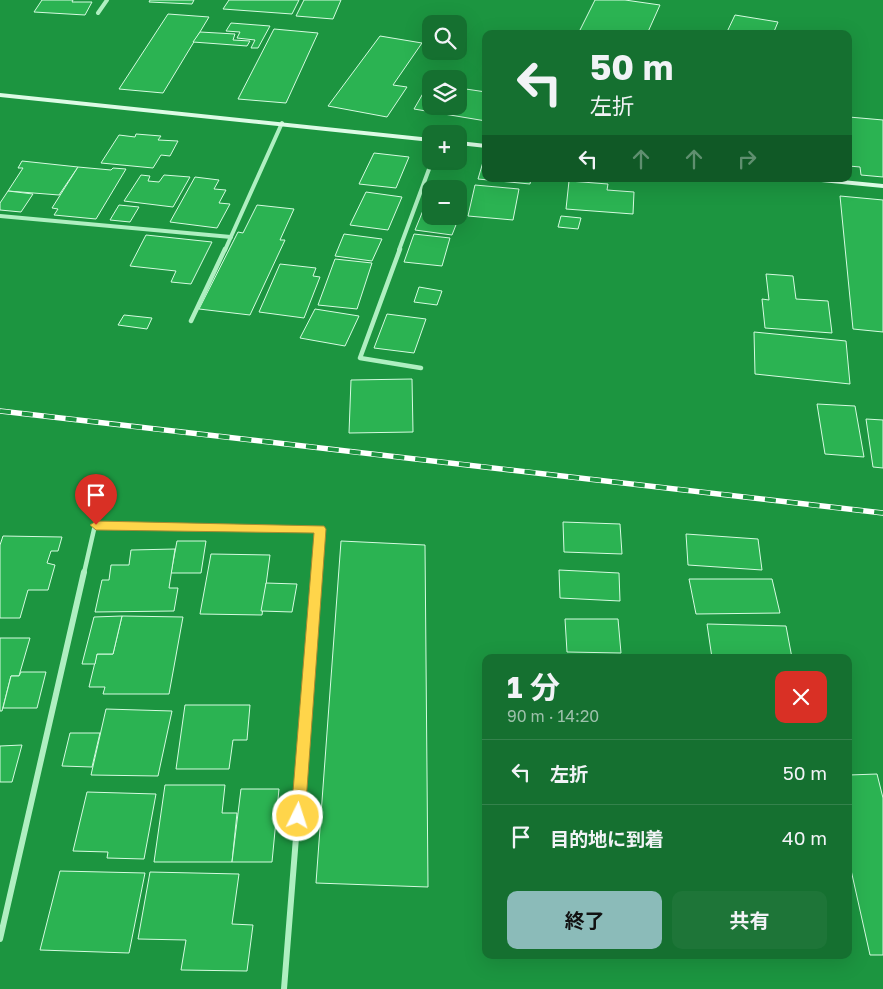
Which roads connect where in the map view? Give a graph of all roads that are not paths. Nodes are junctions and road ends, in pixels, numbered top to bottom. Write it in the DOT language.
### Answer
graph roads {
  1 [pos="107,0"];
  2 [pos="98,13"];
  3 [pos="0,95"];
  4 [pos="282,124"];
  5 [pos="422,139"];
  6 [pos="467,144"];
  7 [pos="482,146"];
  8 [pos="429,170"];
  9 [pos="841,182"];
  10 [pos="883,186"];
  11 [pos="0,216"];
  12 [pos="232,237"];
  13 [pos="191,321"];
  14 [pos="421,368"];
  15 [pos="0,940"];
  16 [pos="284,989"];
  1 -- 2 [label="street"];
  3 -- 4 [label="street"];
  4 -- 5 [label="street"];
  4 -- 12 [label="street"];
  6 -- 7 [label="street"];
  8 -- 14 [label="street"];
  9 -- 10 [label="street"];
  11 -- 12 [label="street"];
  12 -- 13 [label="street"];
  15 -- 16 [label="street"];
}
